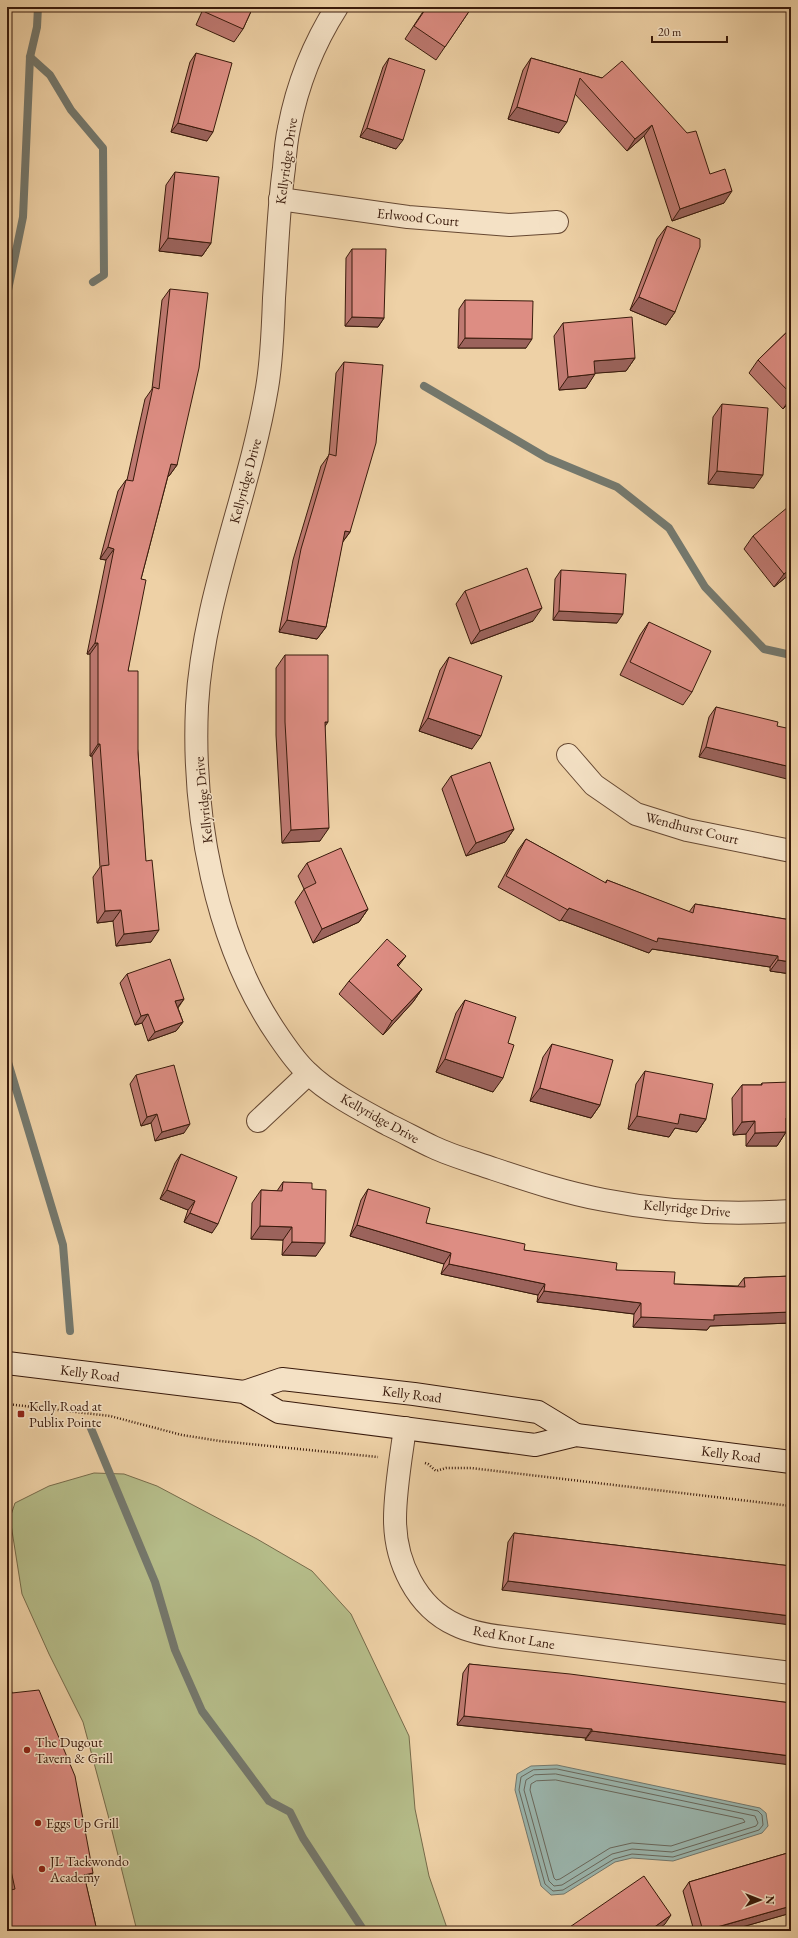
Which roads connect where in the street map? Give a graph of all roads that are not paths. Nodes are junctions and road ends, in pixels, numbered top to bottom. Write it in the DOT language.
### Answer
graph roads {
  1 [pos="337,7"];
  2 [pos="280,199"];
  3 [pos="557,222"];
  4 [pos="568,755"];
  5 [pos="791,851"];
  6 [pos="308,1074"];
  7 [pos="258,1121"];
  8 [pos="791,1211"];
  9 [pos="7,1363"];
  10 [pos="244,1392"];
  11 [pos="405,1428"];
  12 [pos="576,1435"];
  13 [pos="791,1462"];
  14 [pos="791,1674"];
  1 -- 2 [label="street, Kellyridge Drive"];
  2 -- 3 [label="street, Erlwood Court"];
  2 -- 6 [label="street, Kellyridge Drive"];
  4 -- 5 [label="street, Wendhurst Court"];
  6 -- 7 [label="street"];
  6 -- 8 [label="street, Kellyridge Drive"];
  9 -- 10 [label="street, Kelly Road"];
  10 -- 11 [label="street, Kelly Road"];
  10 -- 12 [label="street, Kelly Road"];
  11 -- 12 [label="street, Kelly Road"];
  11 -- 14 [label="street, Red Knot Lane"];
  12 -- 13 [label="street, Kelly Road"];
}
